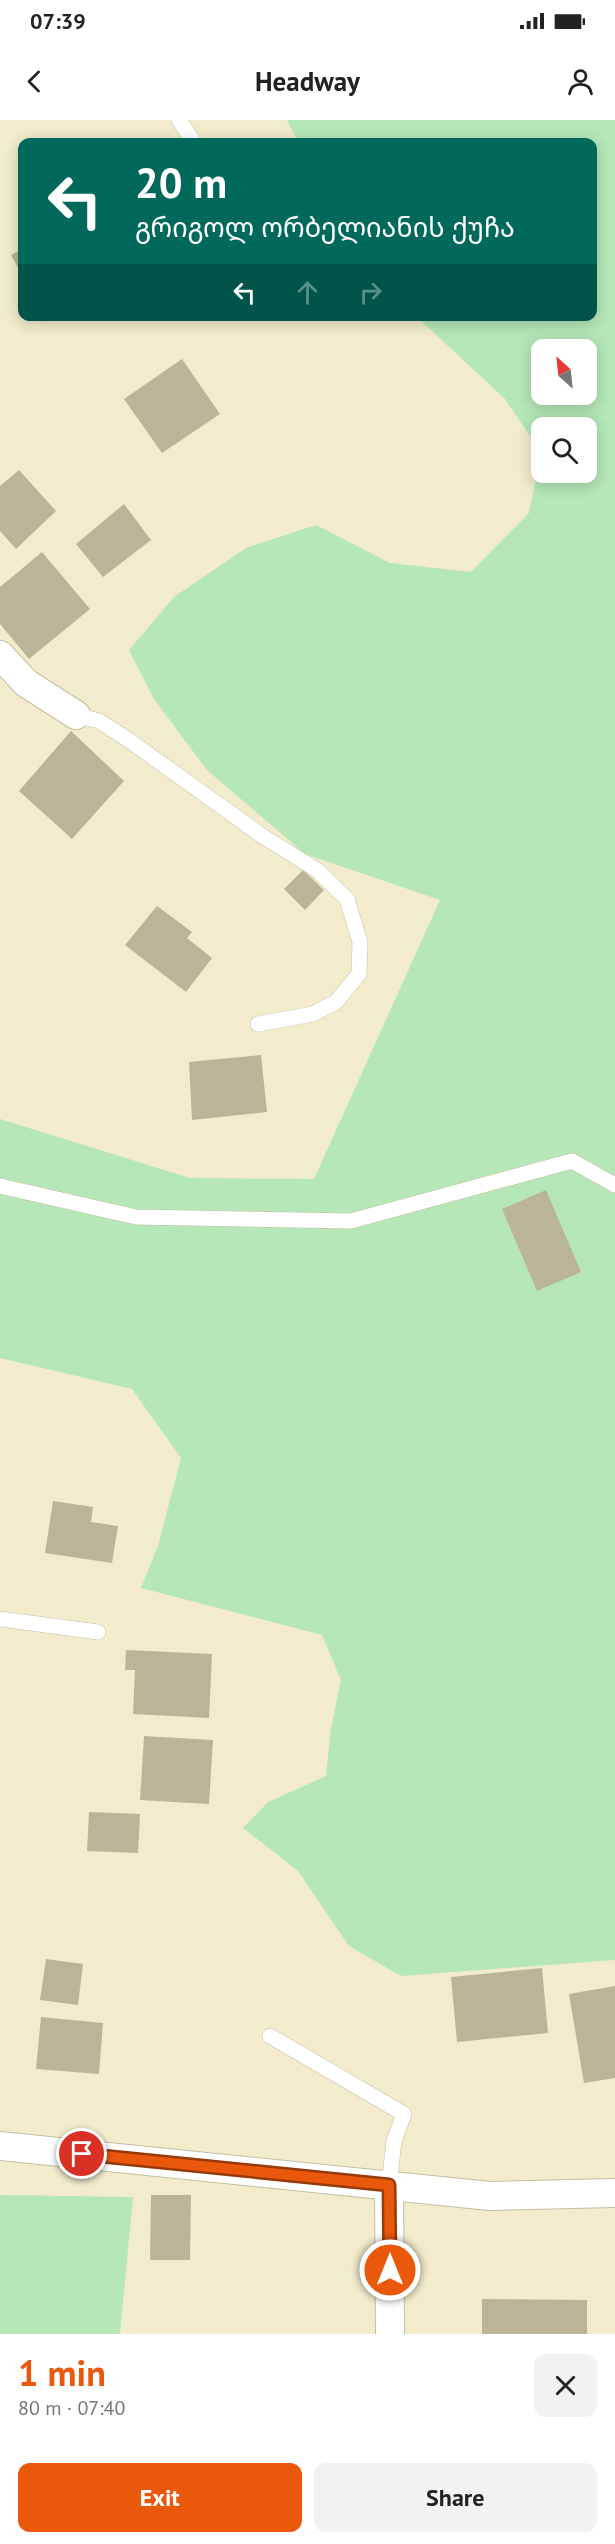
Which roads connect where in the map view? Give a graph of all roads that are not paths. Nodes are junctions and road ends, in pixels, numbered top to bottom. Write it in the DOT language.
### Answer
graph roads {
  1 [pos="178,120"];
  2 [pos="191,138"];
  3 [pos="0,655"];
  4 [pos="76,715"];
  5 [pos="258,1024"];
  6 [pos="615,1185"];
  7 [pos="0,1186"];
  8 [pos="0,1619"];
  9 [pos="98,1632"];
  10 [pos="270,2036"];
  11 [pos="0,2146"];
  12 [pos="389,2185"];
  13 [pos="615,2193"];
  14 [pos="390,2334"];
  1 -- 2 [label="lane"];
  3 -- 4 [label="street"];
  4 -- 5 [label="lane"];
  6 -- 7 [label="lane"];
  8 -- 9 [label="lane"];
  10 -- 12 [label="lane"];
  11 -- 12 [label="street"];
  12 -- 13 [label="street"];
  12 -- 14 [label="street"];
}
